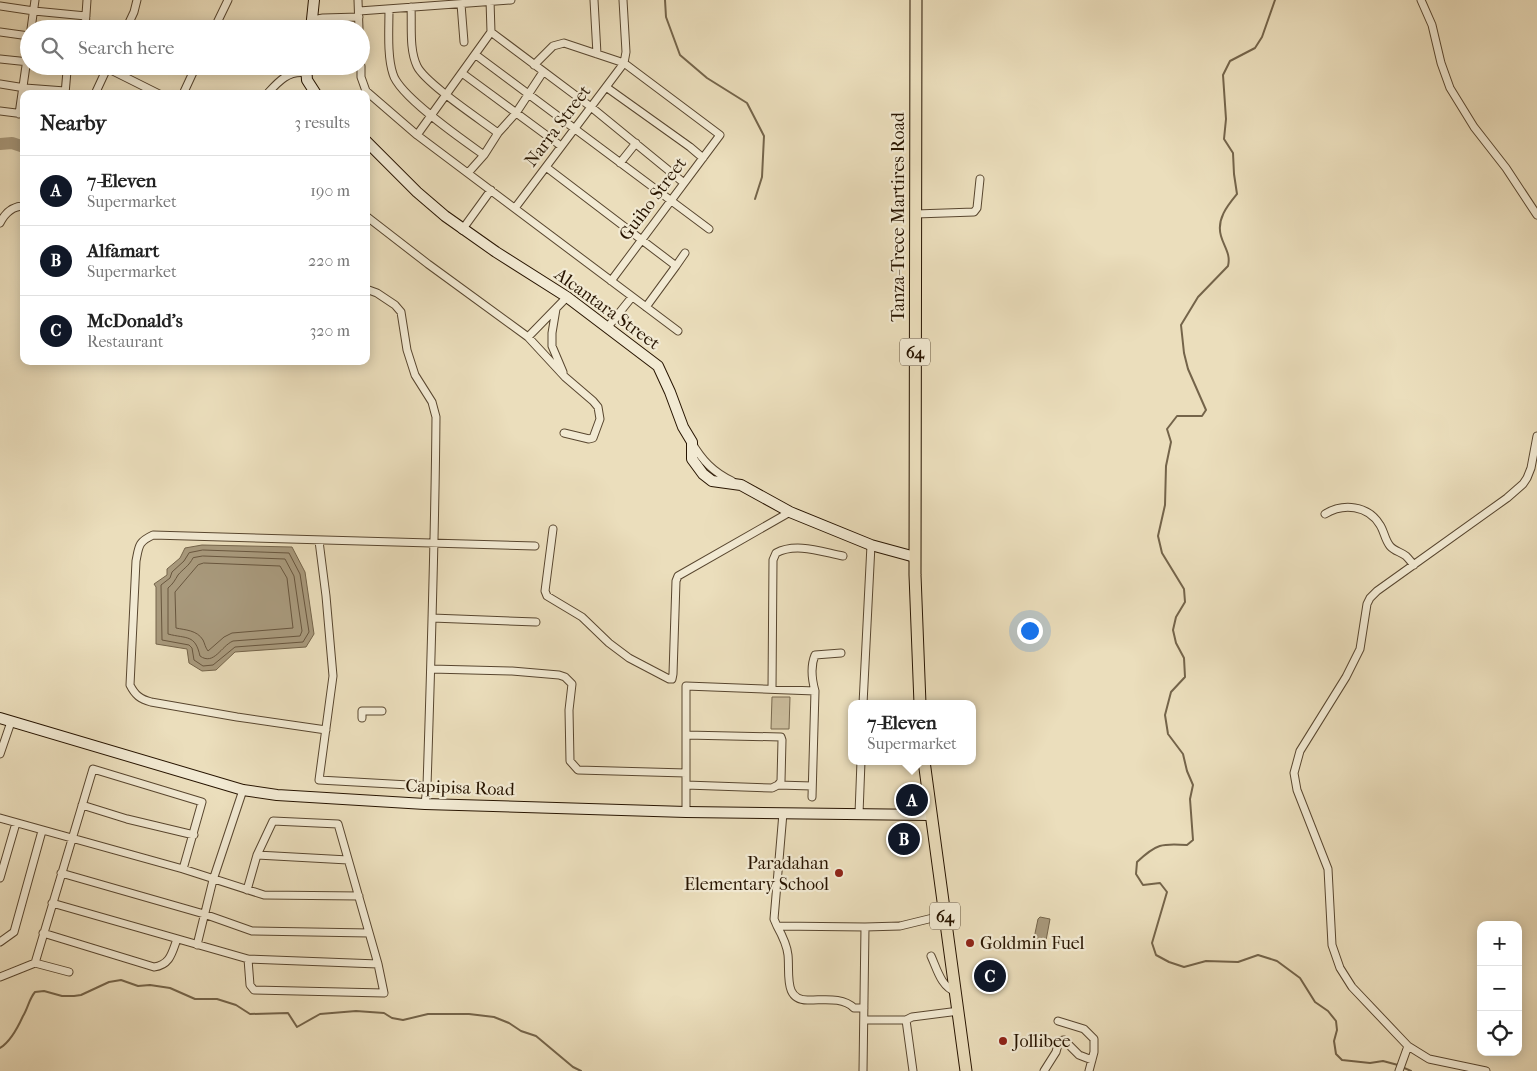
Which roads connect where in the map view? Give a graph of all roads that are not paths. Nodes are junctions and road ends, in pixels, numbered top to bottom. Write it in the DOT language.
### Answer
graph roads {
  1 [pos="35,0"];
  2 [pos="87,0"];
  3 [pos="136,0"];
  4 [pos="228,0"];
  5 [pos="314,0"];
  6 [pos="358,0"];
  7 [pos="511,0"];
  8 [pos="594,0"];
  9 [pos="623,0"];
  10 [pos="916,0"];
  11 [pos="1422,0"];
  12 [pos="490,1"];
  13 [pos="436,3"];
  14 [pos="461,4"];
  15 [pos="0,6"];
  16 [pos="411,7"];
  17 [pos="388,9"];
  18 [pos="34,11"];
  19 [pos="359,14"];
  20 [pos="86,16"];
  21 [pos="32,20"];
  22 [pos="85,20"];
  23 [pos="130,20"];
  24 [pos="218,20"];
  25 [pos="312,20"];
  26 [pos="319,20"];
  27 [pos="359,20"];
  28 [pos="0,32"];
  29 [pos="491,32"];
  30 [pos="20,35"];
  31 [pos="464,42"];
  32 [pos="597,54"];
  33 [pos="476,55"];
  34 [pos="0,59"];
  35 [pos="20,61"];
  36 [pos="624,63"];
  37 [pos="534,65"];
  38 [pos="543,72"];
  39 [pos="462,73"];
  40 [pos="25,75"];
  41 [pos="67,75"];
  42 [pos="104,75"];
  43 [pos="123,75"];
  44 [pos="192,75"];
  45 [pos="288,75"];
  46 [pos="307,75"];
  47 [pos="361,75"];
  48 [pos="0,84"];
  49 [pos="606,87"];
  50 [pos="22,88"];
  51 [pos="44,90"];
  52 [pos="65,90"];
  53 [pos="97,90"];
  54 [pos="151,90"];
  55 [pos="185,90"];
  56 [pos="271,90"];
  57 [pos="313,90"];
  58 [pos="366,90"];
  59 [pos="370,94"];
  60 [pos="446,94"];
  61 [pos="529,94"];
  62 [pos="591,107"];
  63 [pos="0,111"];
  64 [pos="516,113"];
  65 [pos="20,114"];
  66 [pos="432,115"];
  67 [pos="574,129"];
  68 [pos="498,133"];
  69 [pos="417,135"];
  70 [pos="636,143"];
  71 [pos="370,145"];
  72 [pos="561,146"];
  73 [pos="484,155"];
  74 [pos="703,158"];
  75 [pos="620,164"];
  76 [pos="546,167"];
  77 [pos="468,173"];
  78 [pos="980,180"];
  79 [pos="684,183"];
  80 [pos="492,190"];
  81 [pos="670,201"];
  82 [pos="20,206"];
  83 [pos="515,208"];
  84 [pos="916,214"];
  85 [pos="1537,215"];
  86 [pos="370,219"];
  87 [pos="0,223"];
  88 [pos="709,229"];
  89 [pos="462,230"];
  90 [pos="641,240"];
  91 [pos="685,253"];
  92 [pos="676,266"];
  93 [pos="611,281"];
  94 [pos="370,290"];
  95 [pos="632,297"];
  96 [pos="567,298"];
  97 [pos="646,307"];
  98 [pos="556,309"];
  99 [pos="607,328"];
  100 [pos="678,331"];
  101 [pos="528,337"];
  102 [pos="565,377"];
  103 [pos="564,433"];
  104 [pos="1537,436"];
  105 [pos="790,512"];
  106 [pos="1325,514"];
  107 [pos="553,529"];
  108 [pos="319,541"];
  109 [pos="435,542"];
  110 [pos="871,545"];
  111 [pos="535,546"];
  112 [pos="843,556"];
  113 [pos="915,557"];
  114 [pos="1414,565"];
  115 [pos="432,618"];
  116 [pos="536,622"];
  117 [pos="841,653"];
  118 [pos="432,669"];
  119 [pos="772,689"];
  120 [pos="816,691"];
  121 [pos="863,700"];
  122 [pos="920,700"];
  123 [pos="382,711"];
  124 [pos="0,718"];
  125 [pos="362,718"];
  126 [pos="11,722"];
  127 [pos="326,730"];
  128 [pos="686,735"];
  129 [pos="0,754"];
  130 [pos="861,765"];
  131 [pos="924,765"];
  132 [pos="686,773"];
  133 [pos="686,785"];
  134 [pos="427,786"];
  135 [pos="778,786"];
  136 [pos="812,786"];
  137 [pos="243,790"];
  138 [pos="812,797"];
  139 [pos="425,804"];
  140 [pos="82,805"];
  141 [pos="686,812"];
  142 [pos="783,813"];
  143 [pos="859,814"];
  144 [pos="930,815"];
  145 [pos="0,818"];
  146 [pos="16,823"];
  147 [pos="42,831"];
  148 [pos="194,835"];
  149 [pos="71,839"];
  150 [pos="257,855"];
  151 [pos="348,860"];
  152 [pos="183,869"];
  153 [pos="61,873"];
  154 [pos="0,878"];
  155 [pos="213,880"];
  156 [pos="247,890"];
  157 [pos="359,896"];
  158 [pos="52,903"];
  159 [pos="204,914"];
  160 [pos="945,915"];
  161 [pos="777,926"];
  162 [pos="865,926"];
  163 [pos="43,932"];
  164 [pos="369,933"];
  165 [pos="177,940"];
  166 [pos="0,942"];
  167 [pos="197,945"];
  168 [pos="931,956"];
  169 [pos="248,959"];
  170 [pos="35,963"];
  171 [pos="378,964"];
  172 [pos="69,972"];
  173 [pos="0,978"];
  174 [pos="956,992"];
  175 [pos="864,1008"];
  176 [pos="959,1011"];
  177 [pos="864,1020"];
  178 [pos="906,1020"];
  179 [pos="1058,1021"];
  180 [pos="1406,1049"];
  181 [pos="1092,1060"];
  182 [pos="863,1071"];
  183 [pos="913,1071"];
  184 [pos="966,1071"];
  185 [pos="1044,1071"];
  186 [pos="1089,1071"];
  187 [pos="1399,1071"];
  188 [pos="1486,1071"];
  1 -- 18 [label="street"];
  2 -- 20 [label="street"];
  3 -- 23 [label="street"];
  4 -- 24 [label="street"];
  5 -- 25 [label="main road"];
  6 -- 19 [label="street"];
  7 -- 12 [label="street"];
  8 -- 32 [label="street"];
  9 -- 36 [label="street"];
  10 -- 84 [label="main road, Tanza-Trece Martires Road / 64"];
  11 -- 85 [label="street"];
  12 -- 14 [label="street"];
  12 -- 29 [label="street"];
  13 -- 14 [label="street"];
  13 -- 16 [label="street"];
  14 -- 31 [label="street"];
  15 -- 18 [label="street"];
  16 -- 17 [label="street"];
  16 -- 60 [label="street"];
  17 -- 19 [label="street"];
  17 -- 66 [label="street"];
  18 -- 20 [label="street"];
  18 -- 21 [label="street"];
  19 -- 26 [label="street"];
  19 -- 27 [label="street"];
  20 -- 22 [label="street"];
  28 -- 30 [label="street"];
  29 -- 33 [label="street"];
  29 -- 37 [label="street"];
  32 -- 36 [label="street"];
  32 -- 37 [label="street"];
  33 -- 39 [label="street"];
  33 -- 61 [label="street"];
  34 -- 35 [label="street"];
  36 -- 49 [label="street, Narra Street"];
  36 -- 74 [label="street, Guiho Street"];
  37 -- 38 [label="street"];
  38 -- 61 [label="street"];
  38 -- 62 [label="street"];
  39 -- 60 [label="street"];
  39 -- 64 [label="street"];
  40 -- 50 [label="street"];
  41 -- 52 [label="street"];
  42 -- 53 [label="street"];
  43 -- 54 [label="street"];
  44 -- 55 [label="street"];
  45 -- 56 [label="street"];
  46 -- 57 [label="main road"];
  47 -- 58 [label="street"];
  48 -- 50 [label="street"];
  49 -- 62 [label="street, Narra Street"];
  49 -- 74 [label="street"];
  50 -- 51 [label="street"];
  59 -- 69 [label="street"];
  60 -- 66 [label="street"];
  60 -- 68 [label="street"];
  61 -- 64 [label="street"];
  61 -- 67 [label="street"];
  62 -- 67 [label="street, Narra Street"];
  62 -- 70 [label="street"];
  63 -- 65 [label="street"];
  64 -- 68 [label="street"];
  64 -- 72 [label="street"];
  66 -- 69 [label="street"];
  66 -- 73 [label="street"];
  67 -- 72 [label="street, Narra Street"];
  67 -- 75 [label="street"];
  68 -- 73 [label="street"];
  69 -- 77 [label="street"];
  70 -- 75 [label="street"];
  70 -- 79 [label="street"];
  71 -- 89 [label="main road, Alcantara Street"];
  72 -- 76 [label="street, Narra Street"];
  73 -- 77 [label="street"];
  74 -- 79 [label="street, Guiho Street"];
  75 -- 81 [label="street"];
  76 -- 83 [label="street, Narra Street"];
  76 -- 90 [label="street"];
  77 -- 80 [label="street"];
  78 -- 84 [label="street"];
  79 -- 81 [label="street, Guiho Street"];
  80 -- 83 [label="street"];
  80 -- 89 [label="street"];
  81 -- 88 [label="street"];
  81 -- 90 [label="street, Guiho Street"];
  82 -- 87 [label="street"];
  83 -- 93 [label="street"];
  84 -- 113 [label="main road, Tanza-Trece Martires Road / 64"];
  86 -- 101 [label="street"];
  89 -- 96 [label="main road, Alcantara Street"];
  90 -- 92 [label="street"];
  90 -- 93 [label="street, Guiho Street"];
  91 -- 92 [label="street"];
  92 -- 97 [label="street"];
  93 -- 95 [label="street"];
  94 -- 109 [label="street"];
  95 -- 97 [label="street"];
  95 -- 99 [label="street"];
  96 -- 98 [label="street"];
  96 -- 99 [label="main road, Alcantara Street"];
  97 -- 100 [label="street"];
  98 -- 101 [label="street"];
  98 -- 102 [label="street"];
  99 -- 105 [label="main road, Alcantara Street"];
  101 -- 102 [label="street"];
  102 -- 103 [label="street"];
  104 -- 114 [label="street"];
  105 -- 107 [label="street"];
  105 -- 110 [label="main road, Alcantara Street"];
  106 -- 114 [label="street"];
  108 -- 109 [label="street"];
  108 -- 127 [label="street"];
  108 -- 127 [label="street"];
  109 -- 111 [label="street"];
  109 -- 115 [label="street"];
  110 -- 113 [label="main road, Alcantara Street"];
  110 -- 121 [label="street"];
  112 -- 119 [label="street"];
  113 -- 122 [label="main road, Tanza-Trece Martires Road / 64"];
  114 -- 180 [label="street"];
  115 -- 116 [label="street"];
  115 -- 118 [label="street"];
  117 -- 120 [label="street"];
  118 -- 132 [label="street"];
  118 -- 134 [label="street"];
  119 -- 120 [label="street"];
  119 -- 128 [label="street"];
  120 -- 136 [label="street"];
  123 -- 125 [label="street"];
  124 -- 126 [label="main road, Capipisa Road"];
  126 -- 129 [label="street"];
  126 -- 137 [label="main road, Capipisa Road"];
  127 -- 134 [label="street"];
  128 -- 132 [label="street"];
  128 -- 135 [label="street"];
  130 -- 143 [label="street"];
  131 -- 144 [label="main road, 64"];
  132 -- 133 [label="street"];
  133 -- 135 [label="street"];
  133 -- 141 [label="street"];
  134 -- 139 [label="street"];
  135 -- 136 [label="street"];
  136 -- 138 [label="street"];
  137 -- 139 [label="main road, Capipisa Road"];
  137 -- 155 [label="street"];
  139 -- 141 [label="main road, Capipisa Road"];
  140 -- 148 [label="street"];
  140 -- 148 [label="street"];
  140 -- 149 [label="street"];
  141 -- 142 [label="main road, Capipisa Road"];
  142 -- 143 [label="main road, Capipisa Road"];
  142 -- 161 [label="street"];
  143 -- 144 [label="main road, Capipisa Road"];
  144 -- 160 [label="main road, 64"];
  145 -- 146 [label="street"];
  146 -- 147 [label="street"];
  146 -- 154 [label="street"];
  147 -- 149 [label="street"];
  147 -- 166 [label="street"];
  148 -- 152 [label="street"];
  149 -- 152 [label="street"];
  149 -- 153 [label="street"];
  150 -- 151 [label="street"];
  150 -- 151 [label="street"];
  150 -- 156 [label="street"];
  151 -- 157 [label="street"];
  152 -- 155 [label="street"];
  153 -- 158 [label="street"];
  153 -- 159 [label="street"];
  155 -- 156 [label="street"];
  155 -- 159 [label="street"];
  156 -- 157 [label="street"];
  157 -- 164 [label="street"];
  158 -- 163 [label="street"];
  158 -- 165 [label="street"];
  159 -- 164 [label="street"];
  159 -- 167 [label="street"];
  160 -- 162 [label="street"];
  160 -- 174 [label="main road, 64"];
  161 -- 162 [label="street"];
  161 -- 175 [label="street"];
  162 -- 175 [label="street"];
  163 -- 165 [label="street"];
  163 -- 170 [label="street"];
  164 -- 171 [label="street"];
  165 -- 167 [label="street"];
  167 -- 169 [label="street"];
  168 -- 174 [label="street"];
  169 -- 171 [label="street"];
  169 -- 171 [label="street"];
  170 -- 172 [label="street"];
  170 -- 173 [label="street"];
  174 -- 176 [label="main road, 64"];
  175 -- 177 [label="street"];
  176 -- 178 [label="street"];
  176 -- 184 [label="main road, 64"];
  177 -- 178 [label="street"];
  177 -- 182 [label="street"];
  178 -- 183 [label="street"];
  179 -- 181 [label="street"];
  180 -- 187 [label="street"];
  180 -- 188 [label="street"];
  181 -- 185 [label="street"];
  181 -- 186 [label="street"];
}
